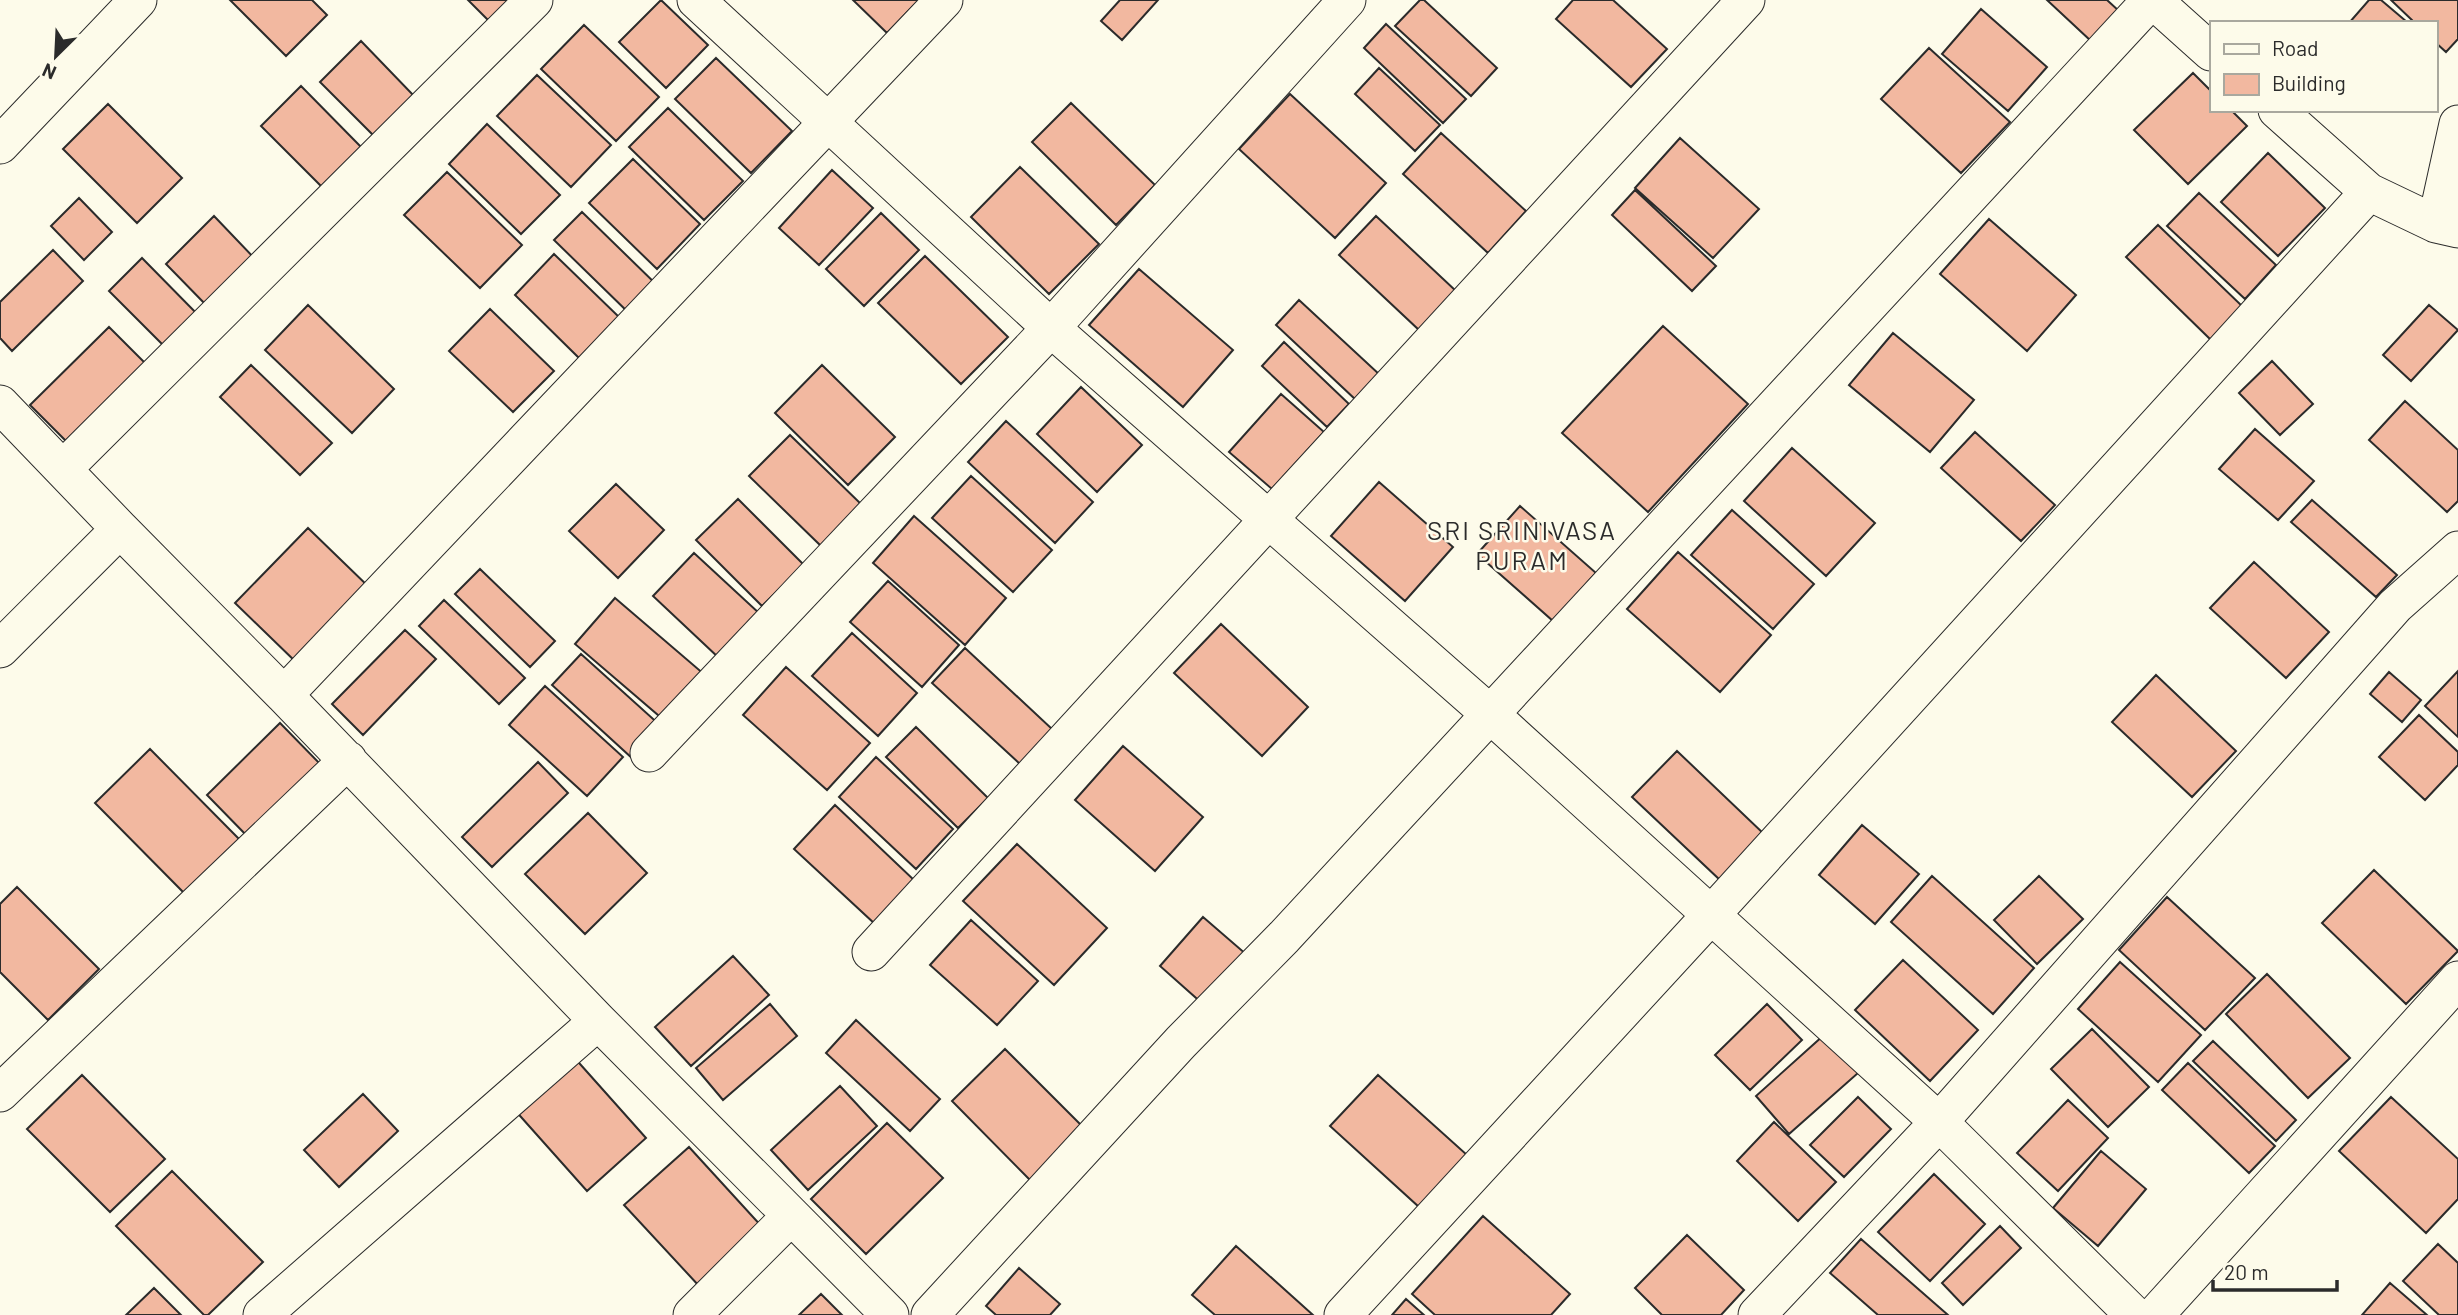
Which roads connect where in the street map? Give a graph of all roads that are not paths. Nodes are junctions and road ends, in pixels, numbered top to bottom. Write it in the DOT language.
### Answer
graph roads {
  1 [pos="138,0"];
  2 [pos="534,0"];
  3 [pos="696,0"];
  4 [pos="944,0"];
  5 [pos="1347,0"];
  6 [pos="1746,0"];
  7 [pos="2152,0"];
  8 [pos="2210,51"];
  9 [pos="2279,112"];
  10 [pos="829,122"];
  11 [pos="2458,124"];
  12 [pos="0,145"];
  13 [pos="2369,192"];
  14 [pos="2447,227"];
  15 [pos="1051,328"];
  16 [pos="0,404"];
  17 [pos="63,469"];
  18 [pos="1271,519"];
  19 [pos="120,529"];
  20 [pos="2458,550"];
  21 [pos="0,649"];
  22 [pos="284,695"];
  23 [pos="1490,714"];
  24 [pos="649,753"];
  25 [pos="348,760"];
  26 [pos="1711,915"];
  27 [pos="872,952"];
  28 [pos="2458,980"];
  29 [pos="598,1021"];
  30 [pos="0,1093"];
  31 [pos="1939,1122"];
  32 [pos="791,1216"];
  33 [pos="262,1315"];
  34 [pos="692,1315"];
  35 [pos="890,1315"];
  36 [pos="930,1315"];
  37 [pos="1343,1315"];
  38 [pos="1757,1315"];
  39 [pos="2134,1315"];
  40 [pos="2154,1315"];
  1 -- 12 [label="street"];
  2 -- 17 [label="street"];
  3 -- 10 [label="street"];
  4 -- 10 [label="street"];
  5 -- 15 [label="street"];
  6 -- 18 [label="street"];
  7 -- 8 [label="street"];
  7 -- 23 [label="street"];
  9 -- 13 [label="street"];
  10 -- 15 [label="street"];
  10 -- 22 [label="street"];
  11 -- 14 [label="street"];
  13 -- 14 [label="street"];
  13 -- 26 [label="street"];
  15 -- 18 [label="street"];
  15 -- 24 [label="street"];
  16 -- 17 [label="street"];
  17 -- 19 [label="street"];
  18 -- 23 [label="street"];
  18 -- 27 [label="street"];
  19 -- 21 [label="street"];
  19 -- 22 [label="street"];
  20 -- 31 [label="street"];
  22 -- 25 [label="street"];
  23 -- 26 [label="street"];
  23 -- 36 [label="street"];
  25 -- 29 [label="street"];
  25 -- 30 [label="street"];
  26 -- 31 [label="street"];
  26 -- 37 [label="street"];
  28 -- 40 [label="street"];
  29 -- 32 [label="street"];
  29 -- 33 [label="street"];
  31 -- 38 [label="street"];
  31 -- 39 [label="street"];
  32 -- 34 [label="street"];
  32 -- 35 [label="street"];
}
